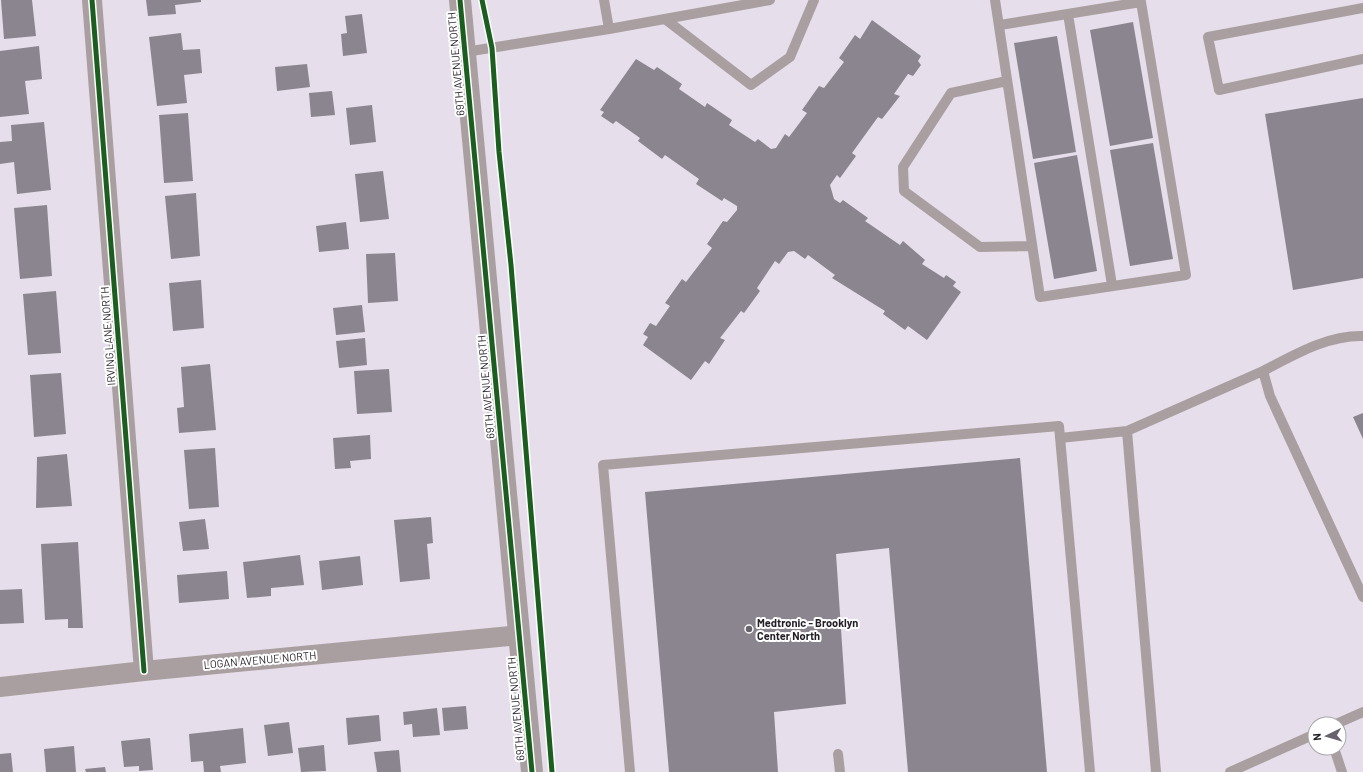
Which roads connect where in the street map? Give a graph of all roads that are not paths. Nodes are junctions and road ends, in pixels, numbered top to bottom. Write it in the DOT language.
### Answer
graph roads {
  1 [pos="92,0"];
  2 [pos="460,0"];
  3 [pos="604,0"];
  4 [pos="770,0"];
  5 [pos="814,0"];
  6 [pos="995,0"];
  7 [pos="1363,8"];
  8 [pos="1068,14"];
  9 [pos="665,19"];
  10 [pos="1000,25"];
  11 [pos="609,29"];
  12 [pos="465,52"];
  13 [pos="1363,59"];
  14 [pos="1007,80"];
  15 [pos="1032,246"];
  16 [pos="1112,285"];
  17 [pos="1363,336"];
  18 [pos="1263,371"];
  19 [pos="1127,431"];
  20 [pos="1060,438"];
  21 [pos="1363,597"];
  22 [pos="520,635"];
  23 [pos="144,671"];
  24 [pos="0,687"];
  25 [pos="1363,712"];
  26 [pos="1347,719"];
  27 [pos="1307,738"];
  28 [pos="838,754"];
  29 [pos="1337,756"];
  30 [pos="532,772"];
  31 [pos="630,772"];
  32 [pos="840,772"];
  33 [pos="1090,772"];
  34 [pos="1156,772"];
  35 [pos="1230,772"];
  36 [pos="1342,772"];
  1 -- 23 [label="street, IRVING LANE NORTH"];
  2 -- 12 [label="street, 69TH AVENUE NORTH"];
  3 -- 11 [label="lane"];
  4 -- 9 [label="lane"];
  5 -- 9 [label="lane"];
  6 -- 10 [label="lane"];
  7 -- 13 [label="lane"];
  8 -- 10 [label="lane"];
  8 -- 16 [label="lane"];
  8 -- 16 [label="lane"];
  9 -- 11 [label="lane"];
  10 -- 14 [label="lane"];
  11 -- 12 [label="lane"];
  12 -- 22 [label="street, 69TH AVENUE NORTH"];
  14 -- 15 [label="lane"];
  14 -- 15 [label="lane"];
  15 -- 16 [label="lane"];
  17 -- 18 [label="lane"];
  18 -- 19 [label="lane"];
  18 -- 21 [label="lane"];
  19 -- 20 [label="lane"];
  19 -- 34 [label="lane"];
  20 -- 31 [label="lane"];
  20 -- 33 [label="lane"];
  22 -- 23 [label="street, LOGAN AVENUE NORTH"];
  22 -- 30 [label="street, 69TH AVENUE NORTH"];
  23 -- 24 [label="street, LOGAN AVENUE NORTH"];
  25 -- 26 [label="lane"];
  27 -- 35 [label="lane"];
  28 -- 32 [label="lane"];
  29 -- 36 [label="lane"];
}
